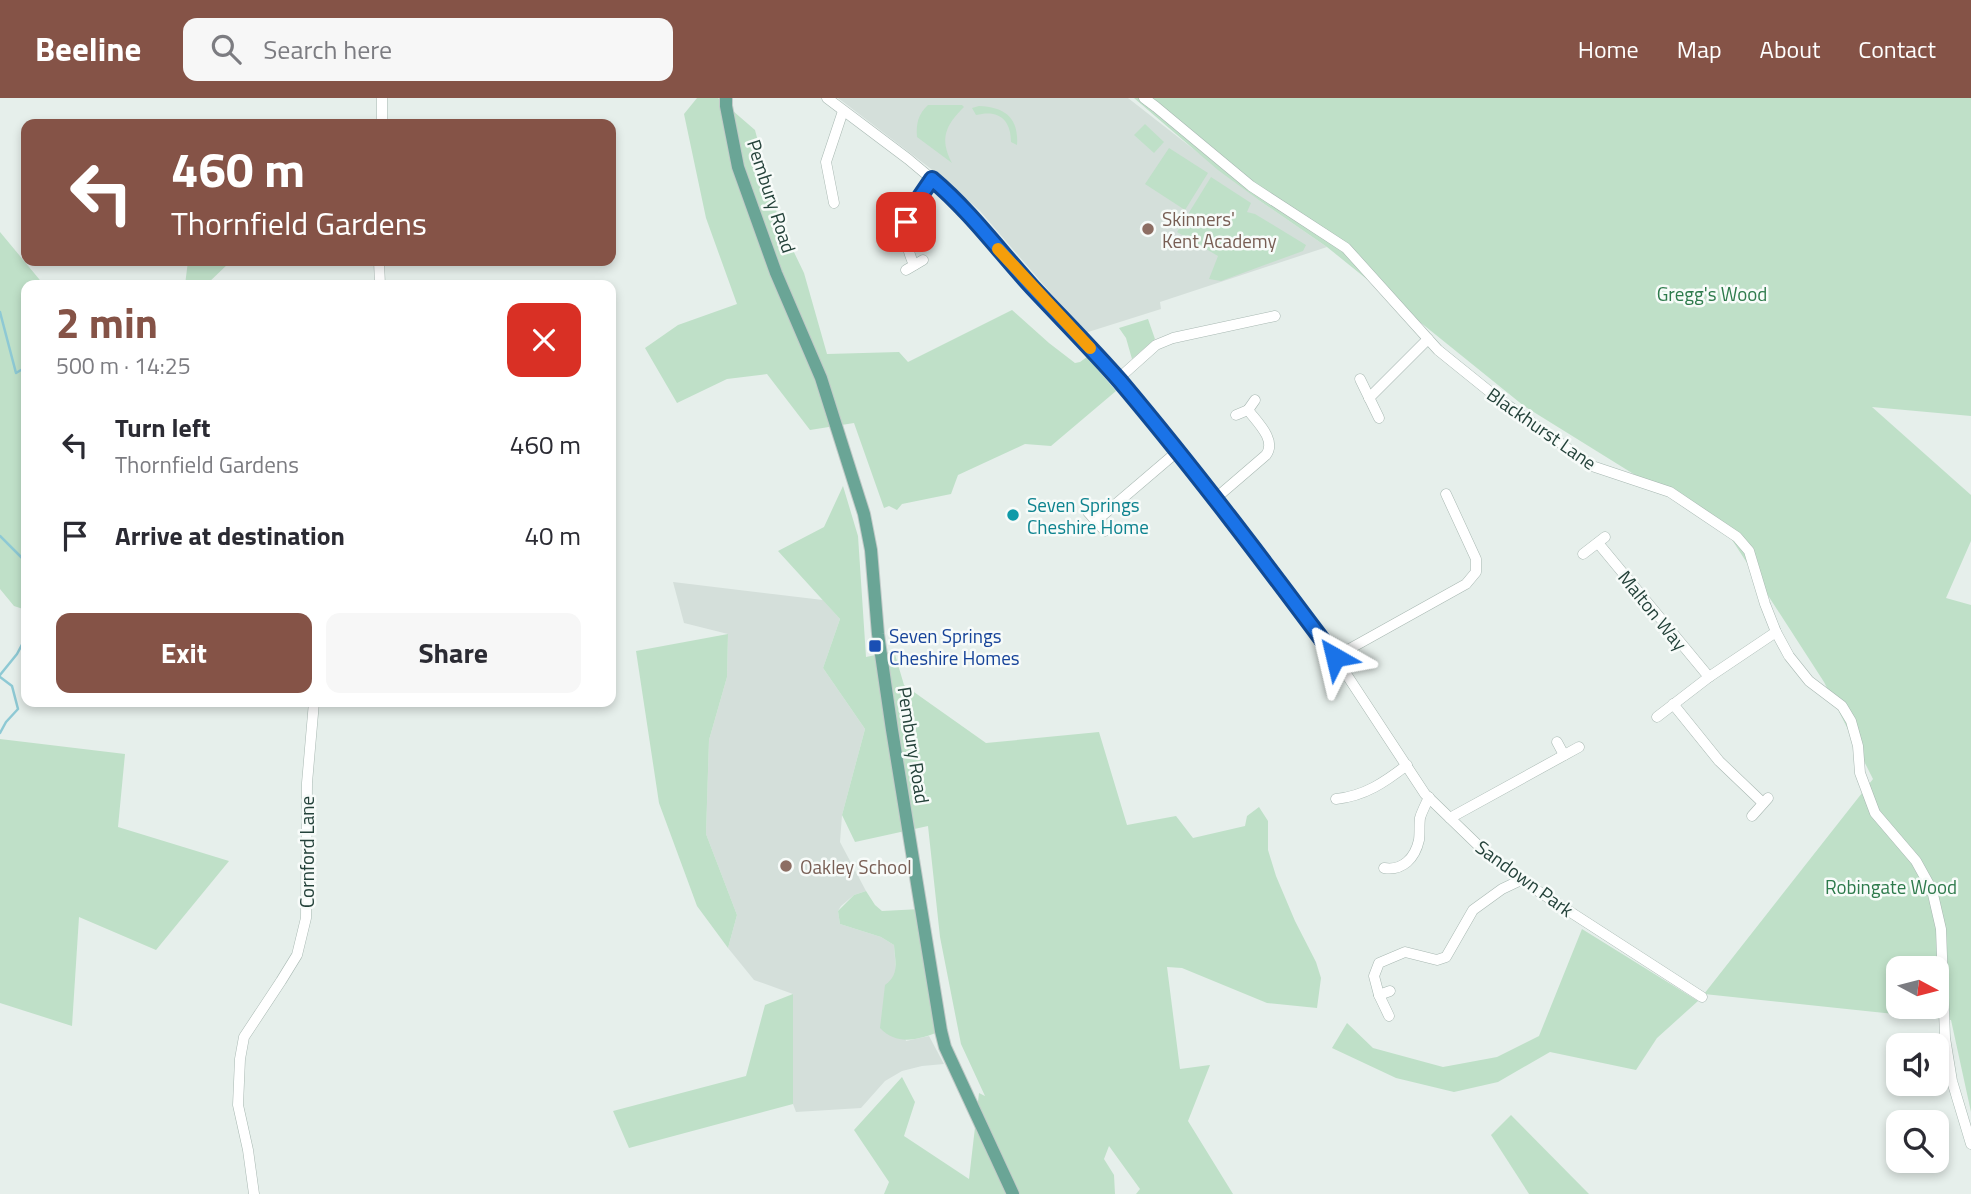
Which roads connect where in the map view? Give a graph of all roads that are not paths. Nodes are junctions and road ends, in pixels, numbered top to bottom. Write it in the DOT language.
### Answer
graph roads {
  1 [pos="382,98"];
  2 [pos="726,98"];
  3 [pos="827,98"];
  4 [pos="1144,98"];
  5 [pos="844,111"];
  6 [pos="382,119"];
  7 [pos="932,179"];
  8 [pos="834,203"];
  9 [pos="914,265"];
  10 [pos="1275,316"];
  11 [pos="1428,339"];
  12 [pos="1118,379"];
  13 [pos="1360,379"];
  14 [pos="1370,398"];
  15 [pos="1255,400"];
  16 [pos="1248,410"];
  17 [pos="1236,415"];
  18 [pos="1379,418"];
  19 [pos="1178,451"];
  20 [pos="1446,494"];
  21 [pos="1216,498"];
  22 [pos="1088,512"];
  23 [pos="1096,521"];
  24 [pos="1105,531"];
  25 [pos="1583,554"];
  26 [pos="1776,632"];
  27 [pos="1335,657"];
  28 [pos="1709,677"];
  29 [pos="1673,704"];
  30 [pos="314,707"];
  31 [pos="1657,717"];
  32 [pos="1557,742"];
  33 [pos="1579,747"];
  34 [pos="1564,755"];
  35 [pos="1407,765"];
  36 [pos="1429,797"];
  37 [pos="1336,799"];
  38 [pos="1752,816"];
  39 [pos="1450,818"];
  40 [pos="1384,868"];
  41 [pos="1521,880"];
  42 [pos="1390,991"];
  43 [pos="1379,995"];
  44 [pos="1702,996"];
  45 [pos="1389,1016"];
  46 [pos="1971,1144"];
  47 [pos="254,1194"];
  48 [pos="1013,1194"];
  1 -- 6 [label="street"];
  2 -- 48 [label="main road, Pembury Road"];
  3 -- 5 [label="street, Sandown Park"];
  4 -- 11 [label="street, Blackhurst Lane"];
  5 -- 7 [label="street, Sandown Park"];
  5 -- 8 [label="street"];
  7 -- 9 [label="street"];
  7 -- 12 [label="street, Sandown Park"];
  10 -- 12 [label="street"];
  11 -- 14 [label="street"];
  11 -- 26 [label="street, Blackhurst Lane"];
  12 -- 19 [label="street, Sandown Park"];
  13 -- 14 [label="street"];
  14 -- 18 [label="street"];
  15 -- 16 [label="street"];
  16 -- 17 [label="street"];
  16 -- 21 [label="street"];
  19 -- 21 [label="street, Sandown Park"];
  19 -- 23 [label="street"];
  20 -- 27 [label="street"];
  21 -- 27 [label="street, Sandown Park"];
  22 -- 23 [label="street"];
  23 -- 24 [label="street"];
  25 -- 28 [label="street, Malton Way"];
  26 -- 28 [label="street"];
  26 -- 46 [label="street, Blackhurst Lane"];
  27 -- 35 [label="street, Sandown Park"];
  28 -- 29 [label="street"];
  29 -- 31 [label="street"];
  29 -- 38 [label="street"];
  30 -- 47 [label="street, Cornford Lane"];
  32 -- 34 [label="street"];
  33 -- 34 [label="street"];
  34 -- 39 [label="street"];
  35 -- 36 [label="street, Sandown Park"];
  35 -- 37 [label="street"];
  36 -- 39 [label="street, Sandown Park"];
  36 -- 40 [label="street"];
  39 -- 41 [label="street, Sandown Park"];
  41 -- 43 [label="street"];
  41 -- 44 [label="street, Sandown Park"];
  42 -- 43 [label="street"];
  43 -- 45 [label="street"];
}
